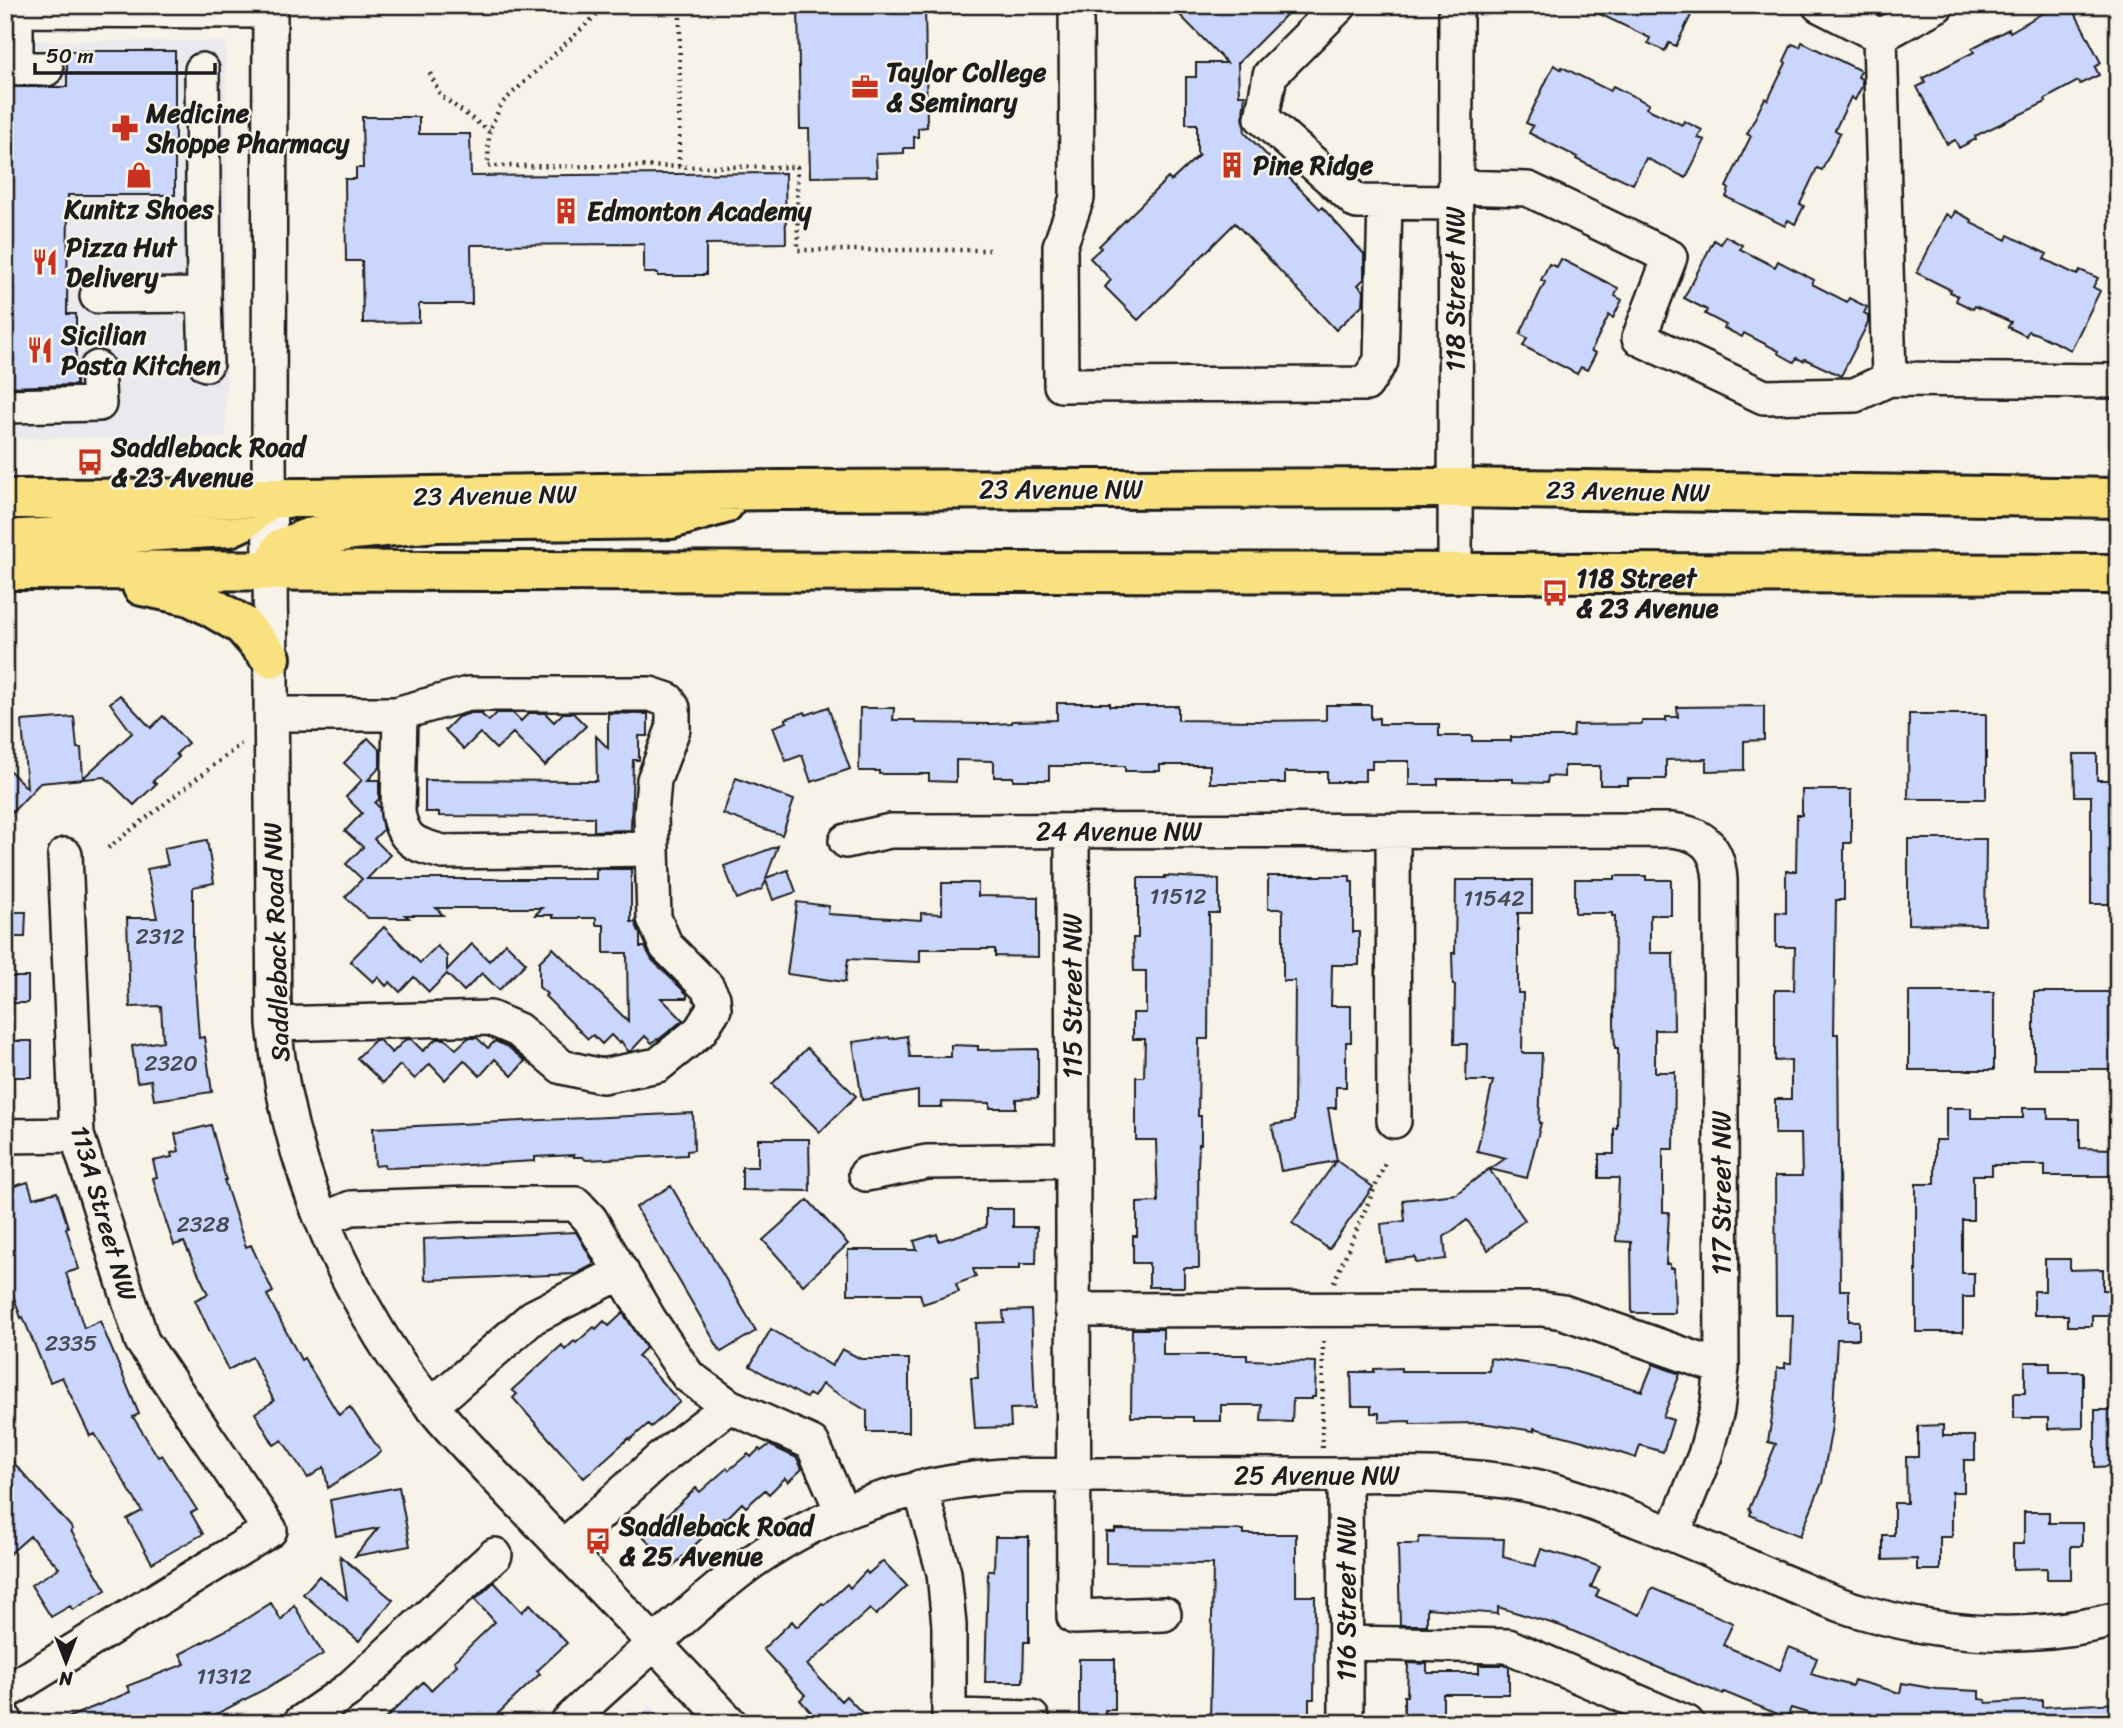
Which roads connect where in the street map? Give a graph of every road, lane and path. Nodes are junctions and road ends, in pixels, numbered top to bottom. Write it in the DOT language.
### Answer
graph roads {
  1 [pos="607,5"];
  2 [pos="680,5"];
  3 [pos="1076,5"];
  4 [pos="1340,5"];
  5 [pos="1456,5"];
  6 [pos="1819,5"];
  7 [pos="1937,5"];
  8 [pos="270,8"];
  9 [pos="10,10"];
  10 [pos="1880,36"];
  11 [pos="46,69"];
  12 [pos="202,70"];
  13 [pos="430,73"];
  14 [pos="489,131"];
  15 [pos="679,166"];
  16 [pos="1455,195"];
  17 [pos="1385,202"];
  18 [pos="989,250"];
  19 [pos="204,295"];
  20 [pos="97,296"];
  21 [pos="206,364"];
  22 [pos="97,368"];
  23 [pos="1889,379"];
  24 [pos="2118,381"];
  25 [pos="5,407"];
  26 [pos="1454,488"];
  27 [pos="777,489"];
  28 [pos="270,498"];
  29 [pos="2118,498"];
  30 [pos="5,499"];
  31 [pos="5,540"];
  32 [pos="5,570"];
  33 [pos="72,571"];
  34 [pos="271,571"];
  35 [pos="1455,572"];
  36 [pos="1922,574"];
  37 [pos="2118,574"];
  38 [pos="2118,588"];
  39 [pos="271,658"];
  40 [pos="400,713"];
  41 [pos="272,714"];
  42 [pos="241,744"];
  43 [pos="1072,831"];
  44 [pos="1393,831"];
  45 [pos="846,841"];
  46 [pos="1710,846"];
  47 [pos="108,848"];
  48 [pos="652,849"];
  49 [pos="65,855"];
  50 [pos="274,1024"];
  51 [pos="1394,1121"];
  52 [pos="77,1135"];
  53 [pos="5,1136"];
  54 [pos="1072,1160"];
  55 [pos="866,1174"];
  56 [pos="322,1220"];
  57 [pos="622,1272"];
  58 [pos="1072,1310"];
  59 [pos="1722,1368"];
  60 [pos="431,1406"];
  61 [pos="729,1406"];
  62 [pos="1072,1474"];
  63 [pos="1345,1475"];
  64 [pos="920,1487"];
  65 [pos="843,1513"];
  66 [pos="1673,1534"];
  67 [pos="563,1547"];
  68 [pos="495,1556"];
  69 [pos="1164,1614"];
  70 [pos="2118,1619"];
  71 [pos="655,1643"];
  72 [pos="1346,1643"];
  73 [pos="5,1693"];
  74 [pos="1032,1718"];
  75 [pos="949,1719"];
  76 [pos="300,1723"];
  77 [pos="566,1723"];
  78 [pos="730,1723"];
  79 [pos="1346,1723"];
  80 [pos="1687,1723"];
  1 -- 14 [label="path"];
  2 -- 15 [label="path"];
  3 -- 17 [label="street"];
  4 -- 17 [label="street"];
  5 -- 16 [label="street, 118 Street NW"];
  6 -- 10 [label="street"];
  7 -- 10 [label="street"];
  8 -- 9 [label="street"];
  8 -- 28 [label="street, Saddleback Road NW"];
  9 -- 11 [label="street"];
  10 -- 23 [label="street"];
  12 -- 19 [label="street"];
  13 -- 14 [label="path"];
  14 -- 15 [label="path"];
  15 -- 18 [label="path"];
  16 -- 17 [label="street"];
  16 -- 23 [label="street"];
  16 -- 26 [label="street, 118 Street NW"];
  19 -- 20 [label="street"];
  19 -- 21 [label="street"];
  22 -- 25 [label="street"];
  23 -- 24 [label="street"];
  26 -- 27 [label="main road, 23 Avenue NW"];
  26 -- 29 [label="main road, 23 Avenue NW"];
  26 -- 35 [label="street, 118 Street NW"];
  27 -- 28 [label="main road, 23 Avenue NW"];
  27 -- 34 [label="main road"];
  28 -- 30 [label="main road, 23 Avenue NW"];
  28 -- 31 [label="main road"];
  28 -- 34 [label="street, Saddleback Road NW"];
  32 -- 33 [label="main road"];
  33 -- 34 [label="main road"];
  33 -- 39 [label="main road"];
  34 -- 35 [label="main road"];
  34 -- 39 [label="street, Saddleback Road NW"];
  35 -- 36 [label="main road"];
  36 -- 37 [label="main road"];
  36 -- 38 [label="main road"];
  39 -- 41 [label="street, Saddleback Road NW"];
  40 -- 41 [label="street"];
  40 -- 48 [label="street"];
  40 -- 48 [label="street"];
  41 -- 50 [label="street, Saddleback Road NW"];
  42 -- 47 [label="path"];
  43 -- 44 [label="street, 24 Avenue NW"];
  43 -- 45 [label="street, 24 Avenue NW"];
  43 -- 54 [label="street, 115 Street NW"];
  44 -- 46 [label="street, 24 Avenue NW"];
  44 -- 51 [label="street"];
  46 -- 59 [label="street, 117 Street NW"];
  48 -- 50 [label="street"];
  49 -- 52 [label="street, 113A Street NW"];
  50 -- 56 [label="street, Saddleback Road NW"];
  52 -- 53 [label="street"];
  52 -- 73 [label="street, 113A Street NW"];
  54 -- 55 [label="street"];
  54 -- 58 [label="street, 115 Street NW"];
  56 -- 57 [label="street"];
  56 -- 60 [label="street, Saddleback Road NW"];
  57 -- 60 [label="street"];
  57 -- 61 [label="street"];
  58 -- 59 [label="street"];
  58 -- 62 [label="street, 115 Street NW"];
  59 -- 66 [label="street, 117 Street NW"];
  60 -- 67 [label="street, Saddleback Road NW"];
  61 -- 65 [label="street"];
  61 -- 67 [label="street"];
  62 -- 63 [label="street, 25 Avenue NW"];
  62 -- 64 [label="street, 25 Avenue NW"];
  62 -- 69 [label="street, 115 Street NW"];
  63 -- 66 [label="street, 25 Avenue NW"];
  63 -- 72 [label="street, 116 Street NW"];
  64 -- 65 [label="street, 25 Avenue NW"];
  64 -- 75 [label="street"];
  65 -- 71 [label="street, 25 Avenue NW"];
  66 -- 70 [label="street, 25 Avenue NW"];
  67 -- 71 [label="street, Saddleback Road NW"];
  68 -- 76 [label="street"];
  71 -- 77 [label="street, 25 Avenue NW"];
  71 -- 78 [label="street, Saddleback Road NW"];
  72 -- 79 [label="street, 116 Street NW"];
  72 -- 80 [label="street"];
  74 -- 75 [label="street"];
}
